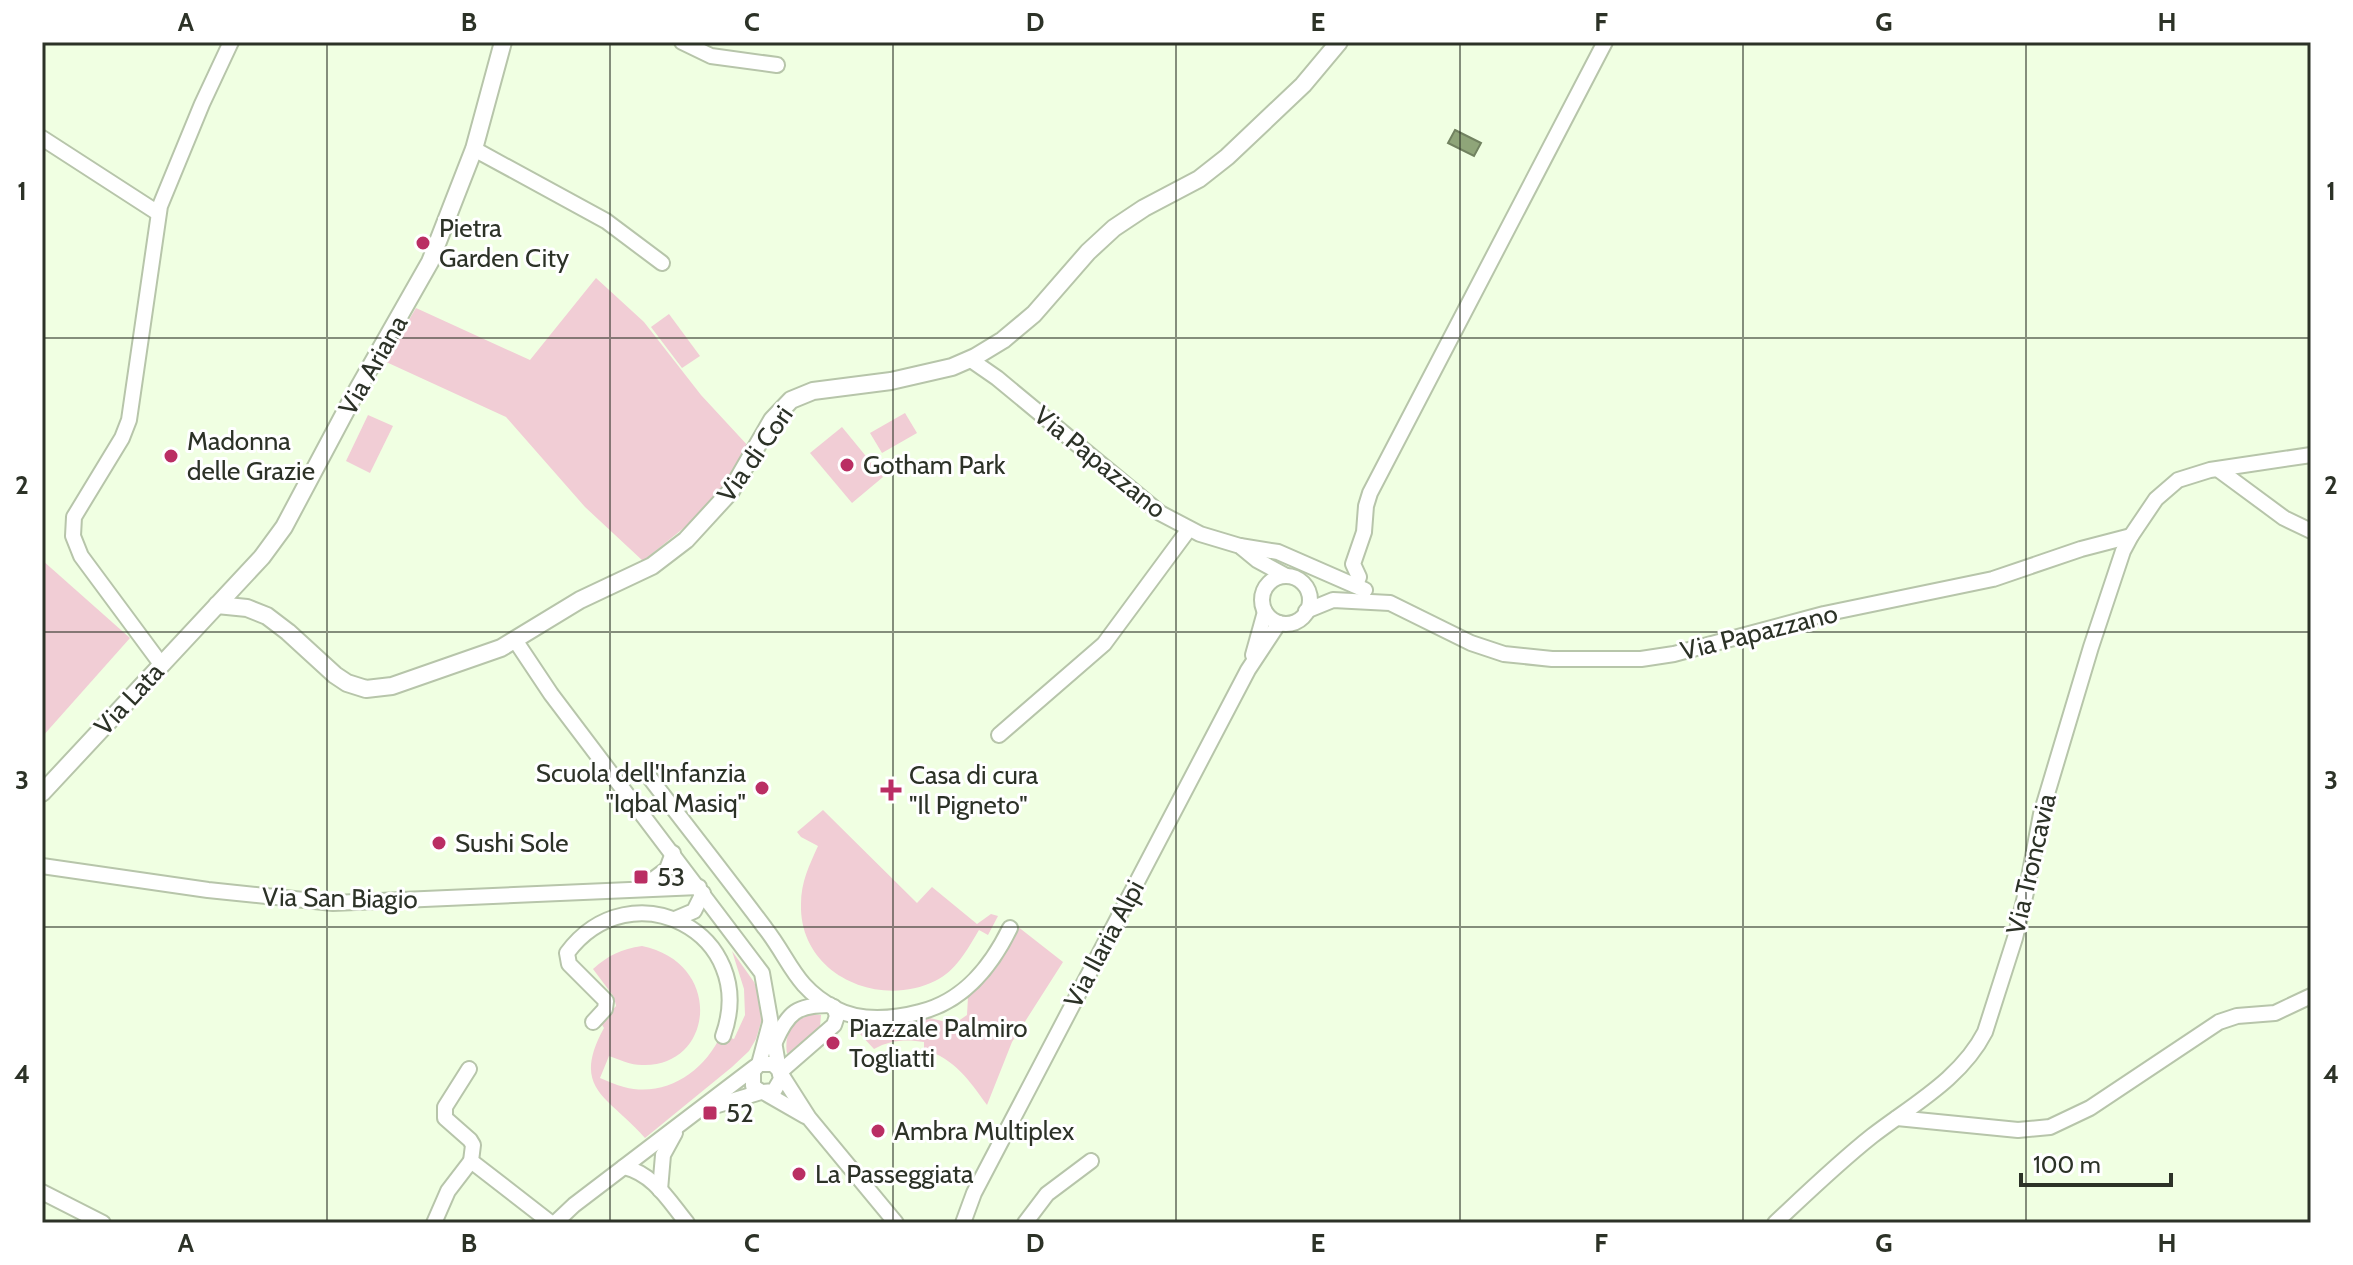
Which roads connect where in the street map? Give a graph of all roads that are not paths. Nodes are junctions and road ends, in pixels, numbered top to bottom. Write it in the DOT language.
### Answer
graph roads {
  1 [pos="231,42"];
  2 [pos="503,42"];
  3 [pos="682,42"];
  4 [pos="1339,42"];
  5 [pos="1605,42"];
  6 [pos="777,65"];
  7 [pos="42,138"];
  8 [pos="474,149"];
  9 [pos="158,213"];
  10 [pos="662,263"];
  11 [pos="971,360"];
  12 [pos="2311,455"];
  13 [pos="2219,470"];
  14 [pos="1189,529"];
  15 [pos="2311,531"];
  16 [pos="2131,536"];
  17 [pos="1240,546"];
  18 [pos="1257,560"];
  19 [pos="1286,576"];
  20 [pos="1303,584"];
  21 [pos="1356,585"];
  22 [pos="1262,596"];
  23 [pos="1333,600"];
  24 [pos="1390,603"];
  25 [pos="217,605"];
  26 [pos="1306,611"];
  27 [pos="1265,612"];
  28 [pos="1279,623"];
  29 [pos="515,640"];
  30 [pos="161,664"];
  31 [pos="1248,670"];
  32 [pos="999,735"];
  33 [pos="650,778"];
  34 [pos="42,793"];
  35 [pos="671,806"];
  36 [pos="649,822"];
  37 [pos="673,853"];
  38 [pos="42,866"];
  39 [pos="640,888"];
  40 [pos="701,890"];
  41 [pos="675,919"];
  42 [pos="725,922"];
  43 [pos="1010,928"];
  44 [pos="699,933"];
  45 [pos="774,940"];
  46 [pos="751,957"];
  47 [pos="784,959"];
  48 [pos="762,973"];
  49 [pos="2311,996"];
  50 [pos="832,1006"];
  51 [pos="771,1018"];
  52 [pos="593,1022"];
  53 [pos="723,1036"];
  54 [pos="775,1042"];
  55 [pos="757,1066"];
  56 [pos="469,1069"];
  57 [pos="780,1072"];
  58 [pos="763,1092"];
  59 [pos="691,1116"];
  60 [pos="809,1118"];
  61 [pos="1897,1118"];
  62 [pos="471,1161"];
  63 [pos="1091,1161"];
  64 [pos="624,1167"];
  65 [pos="660,1190"];
  66 [pos="42,1192"];
  67 [pos="963,1222"];
  68 [pos="103,1223"];
  69 [pos="434,1223"];
  70 [pos="553,1223"];
  71 [pos="687,1223"];
  72 [pos="896,1223"];
  73 [pos="1025,1223"];
  74 [pos="1775,1223"];
  1 -- 9 [label="street"];
  2 -- 8 [label="main road, Via Ariana"];
  3 -- 6 [label="street"];
  4 -- 11 [label="main road, Via di Cori"];
  5 -- 21 [label="street"];
  7 -- 9 [label="street"];
  8 -- 10 [label="street"];
  8 -- 25 [label="main road, Via Ariana"];
  9 -- 30 [label="street"];
  11 -- 14 [label="street, Via Papazzano"];
  11 -- 29 [label="main road, Via di Cori"];
  12 -- 13 [label="street, Via Troncavia"];
  13 -- 15 [label="street"];
  13 -- 16 [label="street, Via Troncavia"];
  14 -- 17 [label="street, Via Papazzano"];
  14 -- 32 [label="street"];
  16 -- 24 [label="street, Via Papazzano"];
  16 -- 61 [label="street, Via Troncavia"];
  17 -- 18 [label="street, Via Papazzano"];
  17 -- 21 [label="street, Via Papazzano"];
  18 -- 19 [label="street, Via Papazzano"];
  18 -- 22 [label="street"];
  19 -- 20 [label="street"];
  19 -- 22 [label="street"];
  20 -- 23 [label="street, Via Papazzano"];
  20 -- 26 [label="street"];
  21 -- 24 [label="street, Via Papazzano"];
  22 -- 27 [label="street"];
  23 -- 24 [label="street, Via Papazzano"];
  23 -- 26 [label="street, Via Papazzano"];
  25 -- 29 [label="main road, Via di Cori"];
  25 -- 30 [label="main road, Via Lata"];
  26 -- 28 [label="street"];
  27 -- 28 [label="street"];
  27 -- 31 [label="street, Via Ilaria Alpi"];
  28 -- 31 [label="street, Via Ilaria Alpi"];
  29 -- 36 [label="street"];
  30 -- 34 [label="main road, Via Lata"];
  31 -- 67 [label="street, Via Ilaria Alpi"];
  33 -- 35 [label="street"];
  35 -- 36 [label="street"];
  35 -- 45 [label="street"];
  36 -- 37 [label="street"];
  37 -- 39 [label="street"];
  37 -- 40 [label="street"];
  38 -- 39 [label="street, Via San Biagio"];
  39 -- 40 [label="street, Via San Biagio"];
  40 -- 41 [label="street"];
  40 -- 42 [label="street"];
  41 -- 44 [label="street"];
  41 -- 52 [label="street"];
  42 -- 44 [label="street"];
  42 -- 46 [label="street"];
  43 -- 50 [label="street"];
  44 -- 53 [label="street"];
  45 -- 46 [label="street"];
  45 -- 47 [label="street"];
  46 -- 48 [label="street"];
  47 -- 48 [label="street"];
  47 -- 50 [label="street"];
  48 -- 51 [label="street"];
  49 -- 61 [label="street"];
  50 -- 54 [label="street"];
  50 -- 57 [label="street"];
  51 -- 54 [label="street"];
  51 -- 55 [label="street"];
  54 -- 57 [label="street"];
  55 -- 57 [label="street"];
  55 -- 58 [label="street"];
  55 -- 59 [label="street"];
  56 -- 62 [label="street"];
  57 -- 58 [label="street"];
  57 -- 60 [label="street"];
  58 -- 59 [label="street"];
  58 -- 60 [label="street"];
  59 -- 64 [label="street"];
  59 -- 65 [label="street"];
  60 -- 72 [label="street"];
  61 -- 74 [label="street, Via Troncavia"];
  62 -- 69 [label="street"];
  62 -- 70 [label="street"];
  63 -- 73 [label="street"];
  64 -- 65 [label="street"];
  64 -- 70 [label="street"];
  65 -- 71 [label="street"];
  66 -- 68 [label="street"];
}
